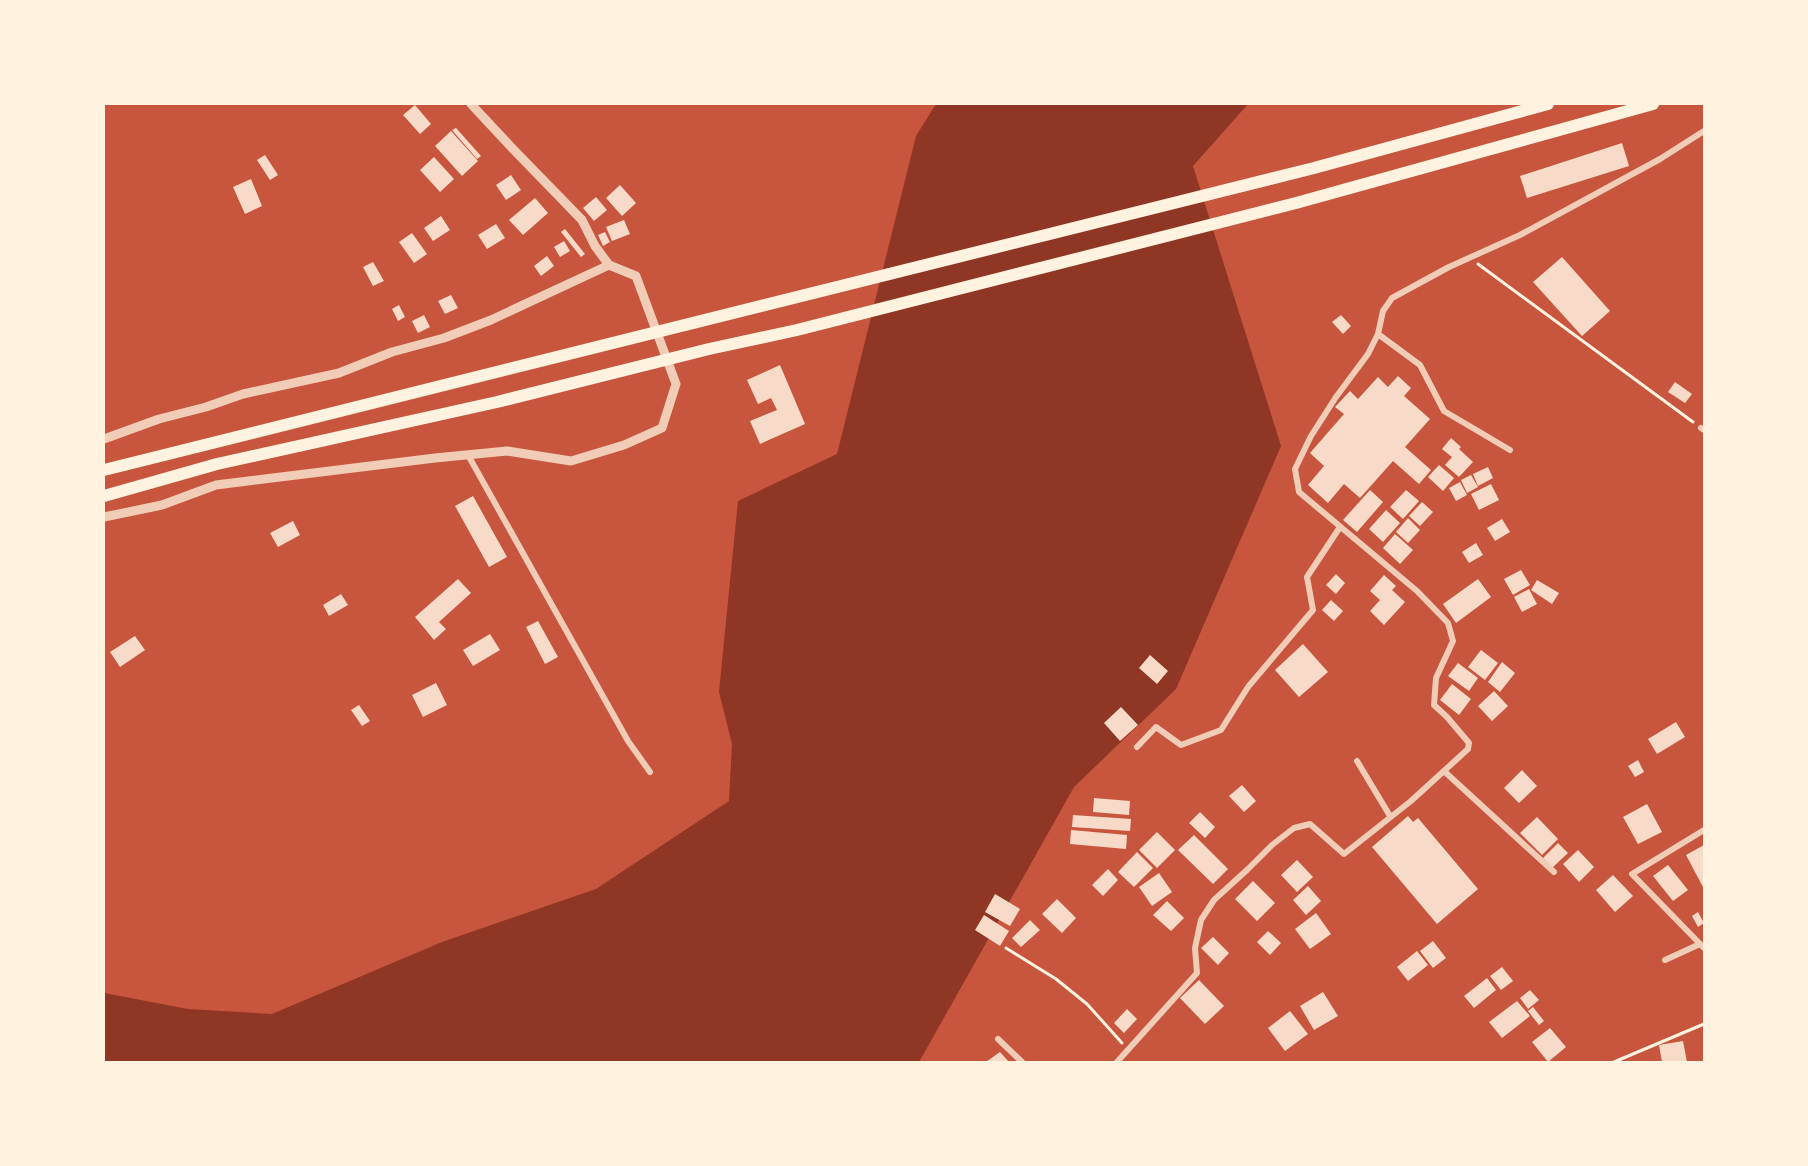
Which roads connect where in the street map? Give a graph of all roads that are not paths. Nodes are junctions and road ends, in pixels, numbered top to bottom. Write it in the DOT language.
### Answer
graph roads {
  1 [pos="471,104"];
  2 [pos="1548,104"];
  3 [pos="1653,104"];
  4 [pos="1704,131"];
  5 [pos="609,265"];
  6 [pos="1378,334"];
  7 [pos="104,439"];
  8 [pos="1510,450"];
  9 [pos="468,454"];
  10 [pos="104,470"];
  11 [pos="104,496"];
  12 [pos="104,517"];
  13 [pos="1340,527"];
  14 [pos="1137,747"];
  15 [pos="1358,761"];
  16 [pos="650,772"];
  17 [pos="1445,772"];
  18 [pos="1390,816"];
  19 [pos="1704,830"];
  20 [pos="1554,872"];
  21 [pos="1702,946"];
  22 [pos="1665,960"];
  23 [pos="998,1039"];
  24 [pos="1022,1062"];
  25 [pos="1117,1062"];
  1 -- 5 [label="street"];
  2 -- 10 [label="highway"];
  3 -- 11 [label="highway"];
  4 -- 6 [label="street"];
  5 -- 7 [label="street"];
  5 -- 9 [label="street"];
  6 -- 8 [label="street"];
  6 -- 13 [label="street"];
  9 -- 12 [label="street"];
  9 -- 16 [label="street"];
  13 -- 14 [label="street"];
  13 -- 17 [label="street"];
  15 -- 18 [label="street"];
  17 -- 18 [label="street"];
  17 -- 20 [label="street"];
  18 -- 25 [label="street"];
  19 -- 21 [label="street"];
  21 -- 22 [label="street"];
  23 -- 24 [label="street"];
}
